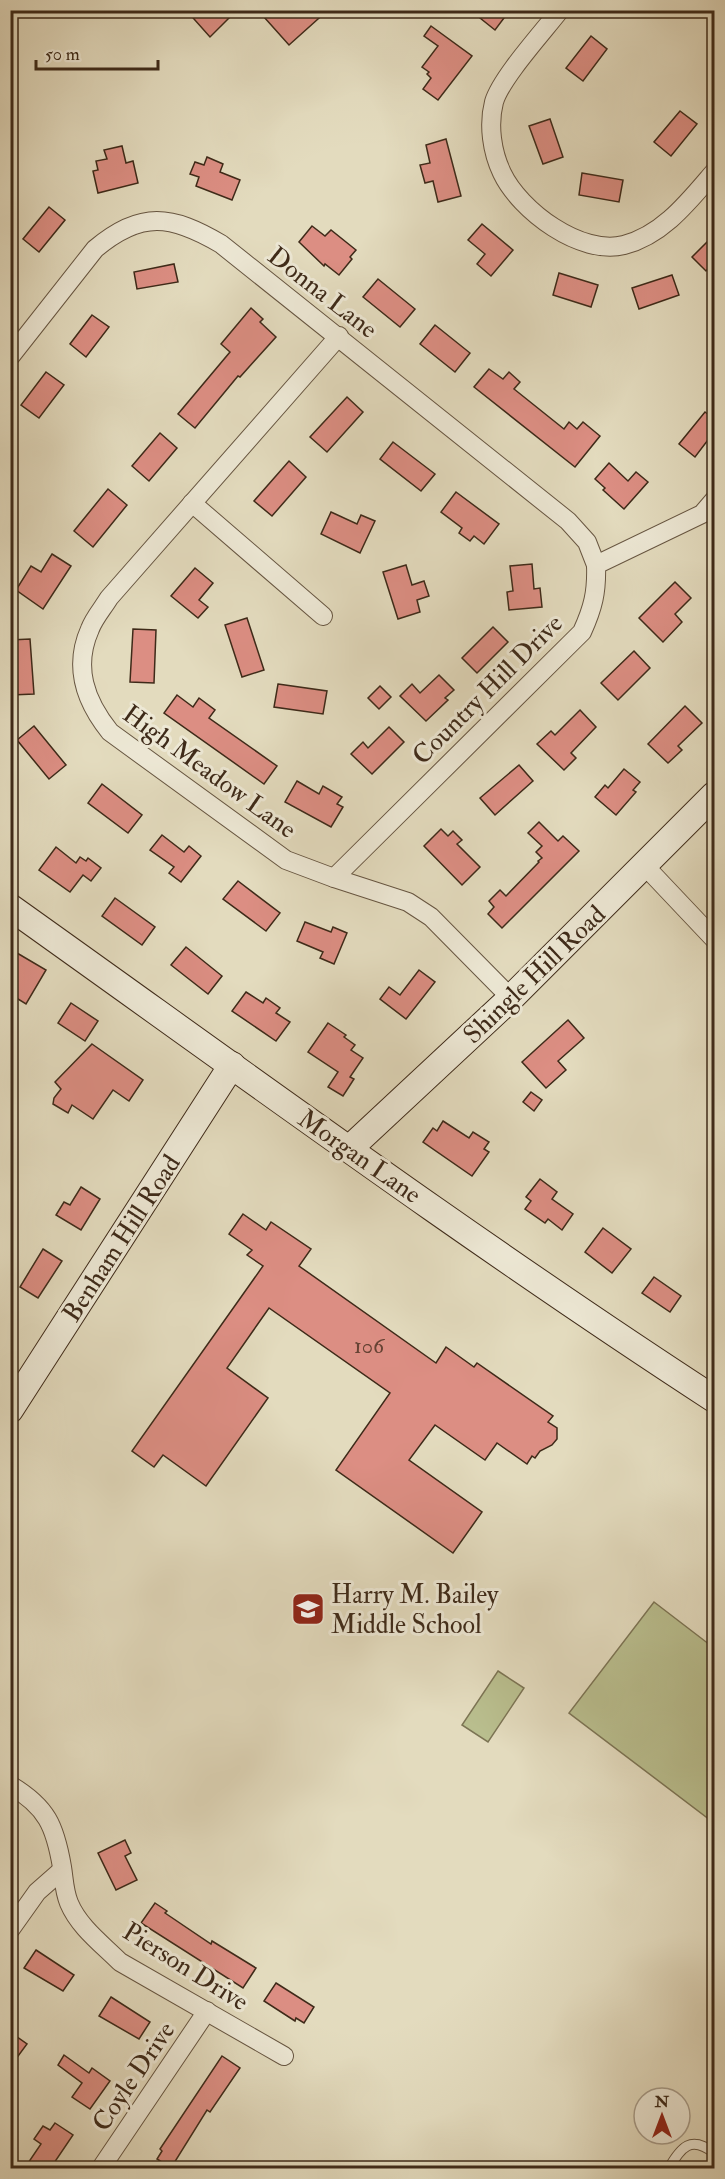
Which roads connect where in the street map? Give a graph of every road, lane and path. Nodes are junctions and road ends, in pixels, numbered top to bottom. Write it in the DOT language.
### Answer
graph roads {
  1 [pos="560,10"];
  2 [pos="714,174"];
  3 [pos="339,336"];
  4 [pos="10,357"];
  5 [pos="714,500"];
  6 [pos="192,503"];
  7 [pos="596,565"];
  8 [pos="323,616"];
  9 [pos="714,795"];
  10 [pos="644,866"];
  11 [pos="334,878"];
  12 [pos="10,907"];
  13 [pos="714,939"];
  14 [pos="511,998"];
  15 [pos="232,1065"];
  16 [pos="349,1149"];
  17 [pos="714,1399"];
  18 [pos="10,1410"];
  19 [pos="10,1785"];
  20 [pos="62,1870"];
  21 [pos="10,1930"];
  22 [pos="207,2011"];
  23 [pos="284,2056"];
  24 [pos="714,2153"];
  25 [pos="101,2169"];
  26 [pos="669,2169"];
  1 -- 2 [label="street"];
  3 -- 4 [label="street, Donna Lane"];
  3 -- 6 [label="street, High Meadow Lane"];
  3 -- 7 [label="street, Donna Lane"];
  5 -- 7 [label="street"];
  6 -- 8 [label="street"];
  6 -- 11 [label="street, High Meadow Lane"];
  7 -- 11 [label="street, Country Hill Drive"];
  9 -- 10 [label="street, Shingle Hill Road"];
  10 -- 13 [label="street"];
  10 -- 14 [label="street, Shingle Hill Road"];
  11 -- 14 [label="street, High Meadow Lane"];
  12 -- 15 [label="street, Morgan Lane"];
  14 -- 16 [label="street, Shingle Hill Road"];
  15 -- 16 [label="street, Morgan Lane"];
  15 -- 18 [label="street, Benham Hill Road"];
  16 -- 17 [label="street, Morgan Lane"];
  19 -- 20 [label="street, Pierson Drive"];
  20 -- 21 [label="street"];
  20 -- 22 [label="street, Pierson Drive"];
  22 -- 23 [label="street, Pierson Drive"];
  22 -- 25 [label="street, Coyle Drive"];
  24 -- 26 [label="lane"];
}
